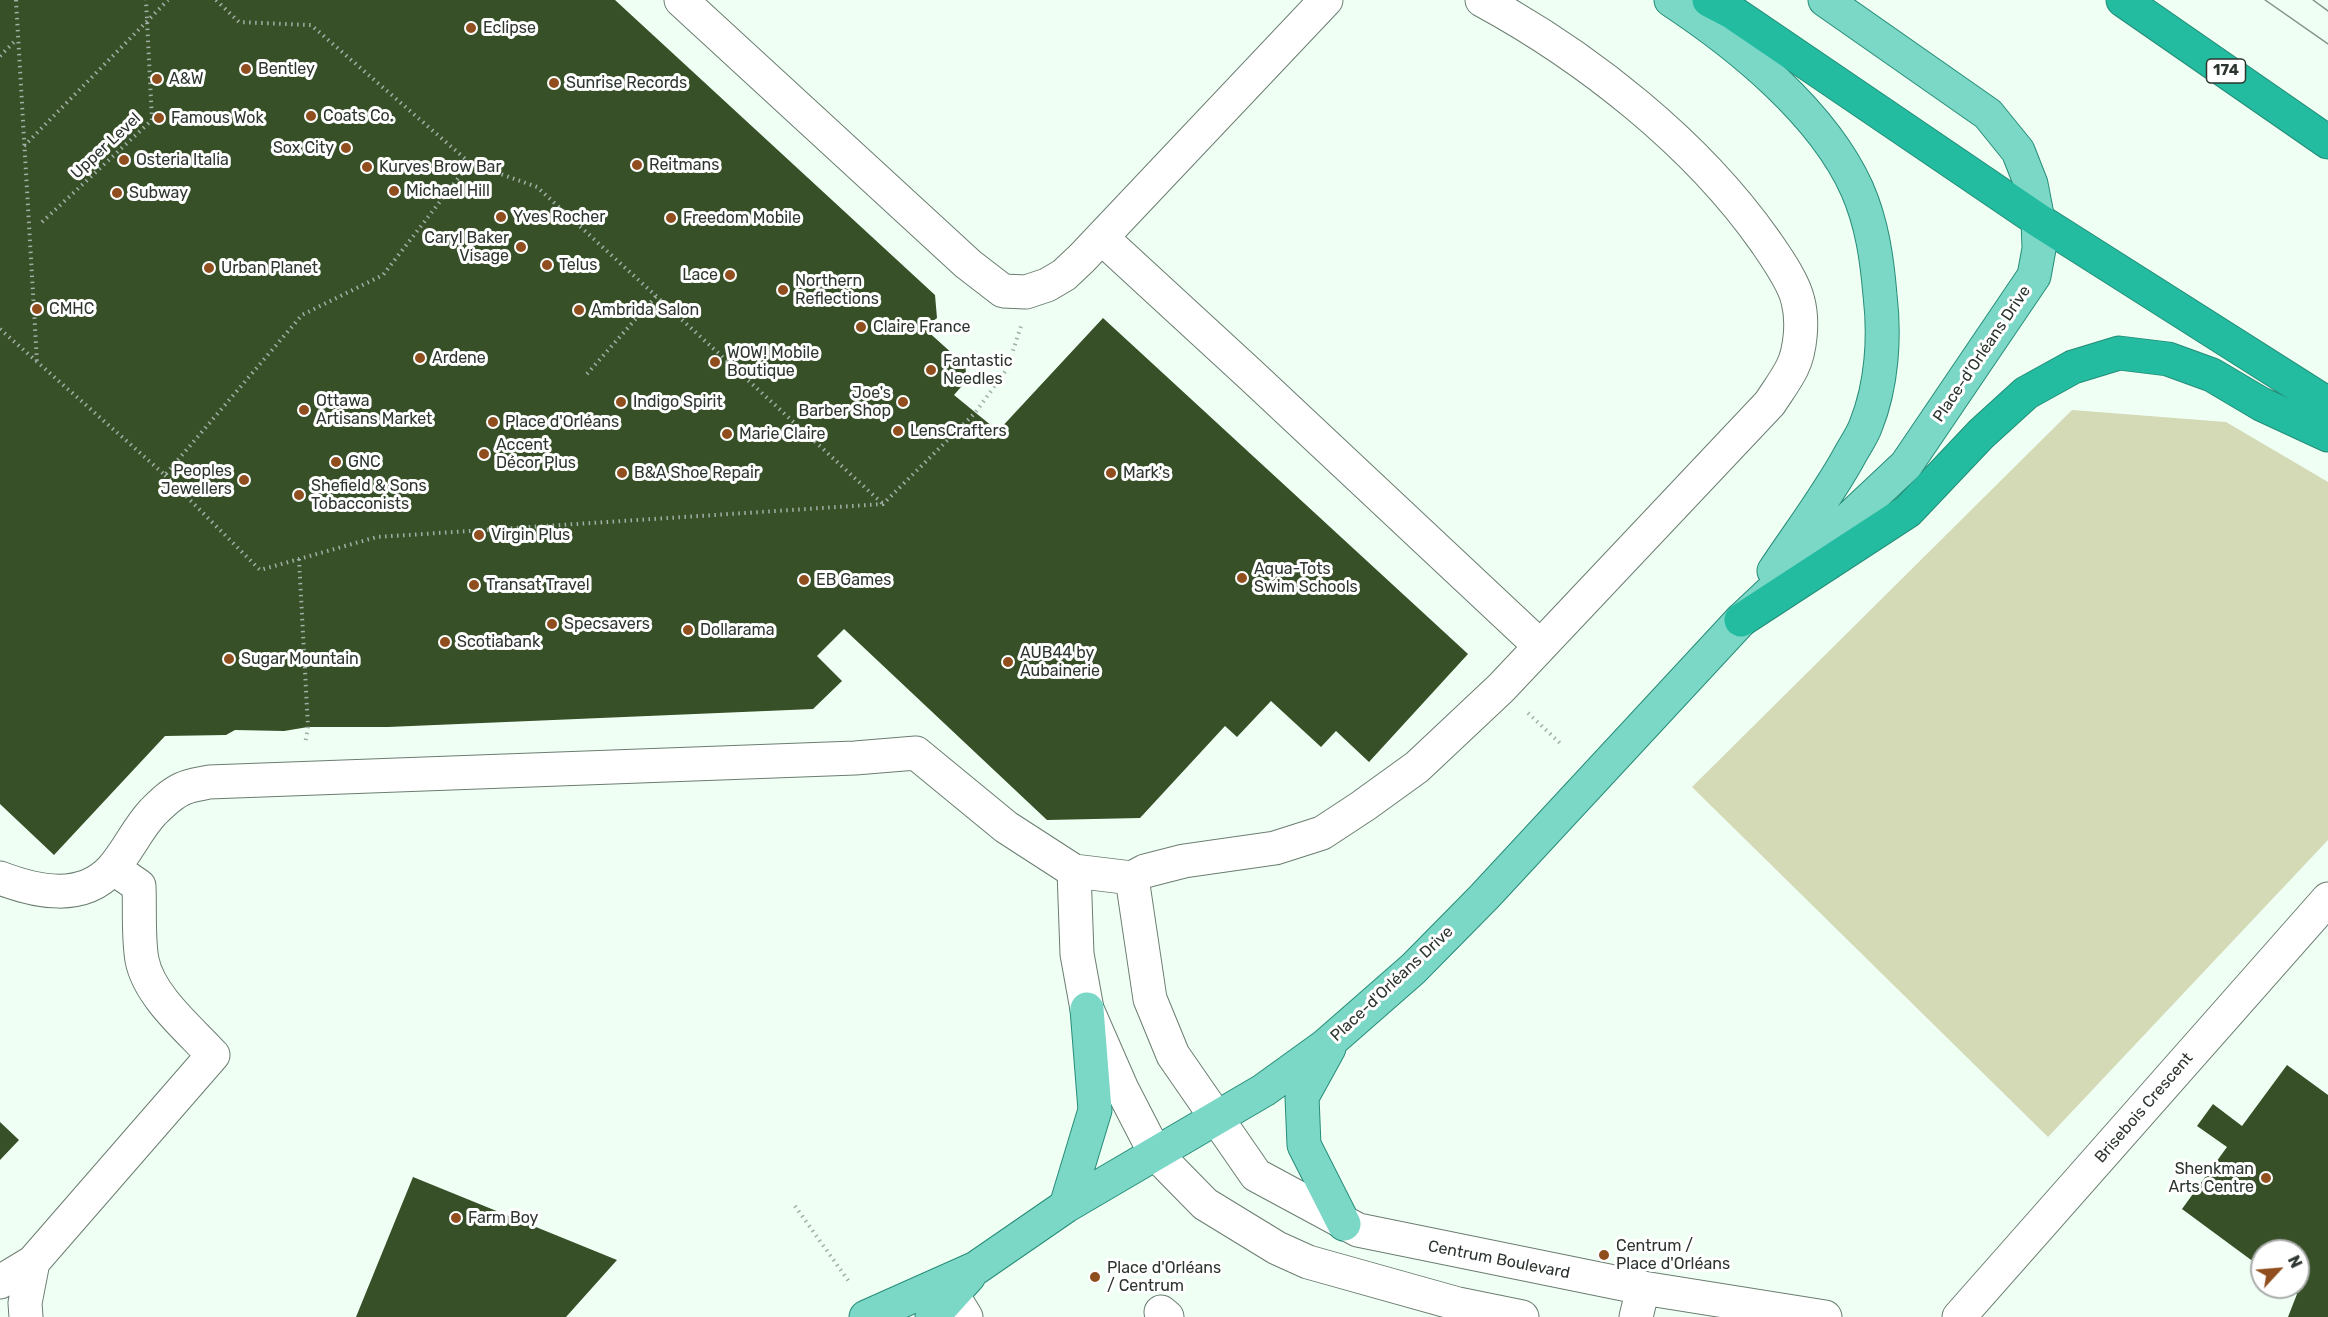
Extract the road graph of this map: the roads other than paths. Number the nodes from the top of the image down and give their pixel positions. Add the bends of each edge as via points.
1 (681, 0) edge
2 (1326, 0) edge
3 (1482, 0) edge
4 (1671, 0) edge
5 (1709, 0) edge
6 (1825, 0) edge
7 (2123, 0) edge
8 (2328, 142) edge
9 (2038, 220) junction
10 (1102, 238) junction
11 (2328, 404) edge
12 (2328, 435) edge
13 (1741, 620) junction
14 (1540, 646) junction
15 (113, 868) junction
16 (1074, 871) junction
17 (0, 878) edge
18 (1132, 878) junction
19 (2328, 899) edge
20 (1087, 1009) junction
21 (1336, 1036) junction
22 (1216, 1118) junction
23 (1155, 1153) junction
24 (1066, 1206) junction
25 (1344, 1224) junction
26 (33, 1262) junction
27 (976, 1268) junction
28 (0, 1282) edge
29 (1639, 1302) edge
30 (950, 1309) edge
31 (26, 1317) edge
32 (866, 1317) edge
33 (1522, 1317) edge
34 (1825, 1317) edge
35 (1959, 1317) edge

1 - 10 street via 968,264 1003,291 1026,292 1047,285 1064,275
2 - 10 street
3 - 14 street via 1523,23 1623,94 1688,152 1745,212 1778,260 1798,300 1800,334 1793,367 1770,403
4 - 13 main road, Place-d'Orléans Drive via 1707,24 1769,76 1826,137 1857,189 1876,246 1882,365 1867,425 1842,470
5 - 9 highway
6 - 9 main road, Place-d'Orléans Drive via 1988,114 2018,151 2031,184
7 - 8 highway, 174
9 - 11 highway
9 - 13 main road, Place-d'Orléans Drive via 2039,249 2034,276 1906,465
10 - 14 street
12 - 13 highway via 2261,404 2212,375 2169,359 2119,353 2073,367 2026,393 1908,511
13 - 21 main road, Place-d'Orléans Drive via 1485,897 1413,969
14 - 18 street via 1417,767 1322,833 1275,849 1184,861
15 - 16 street via 144,822 164,801 181,789 209,782 916,753 1006,827
15 - 17 street via 96,883 66,891 41,891
15 - 26 street via 139,886 142,960 150,984 213,1055
16 - 18 street
16 - 20 street via 1077,954
18 - 22 street, Centrum Boulevard via 1150,999 1173,1055
19 - 35 street, Brisebois Crescent
20 - 23 street
20 - 24 main road via 1095,1110
21 - 22 main road, Place-d'Orléans Drive via 1264,1090
21 - 25 main road via 1302,1097 1304,1145
22 - 23 main road, Place-d'Orléans Drive
22 - 25 street, Centrum Boulevard via 1256,1175
23 - 24 main road, Place-d'Orléans Drive
23 - 33 street via 1205,1204 1277,1248 1308,1262 1458,1304
24 - 27 main road, Place-d'Orléans Drive
25 - 29 street, Centrum Boulevard
26 - 28 street
26 - 31 street
27 - 30 main road, Place-d'Orléans Drive
27 - 32 main road, Place-d'Orléans Drive
29 - 34 street, Centrum Boulevard

